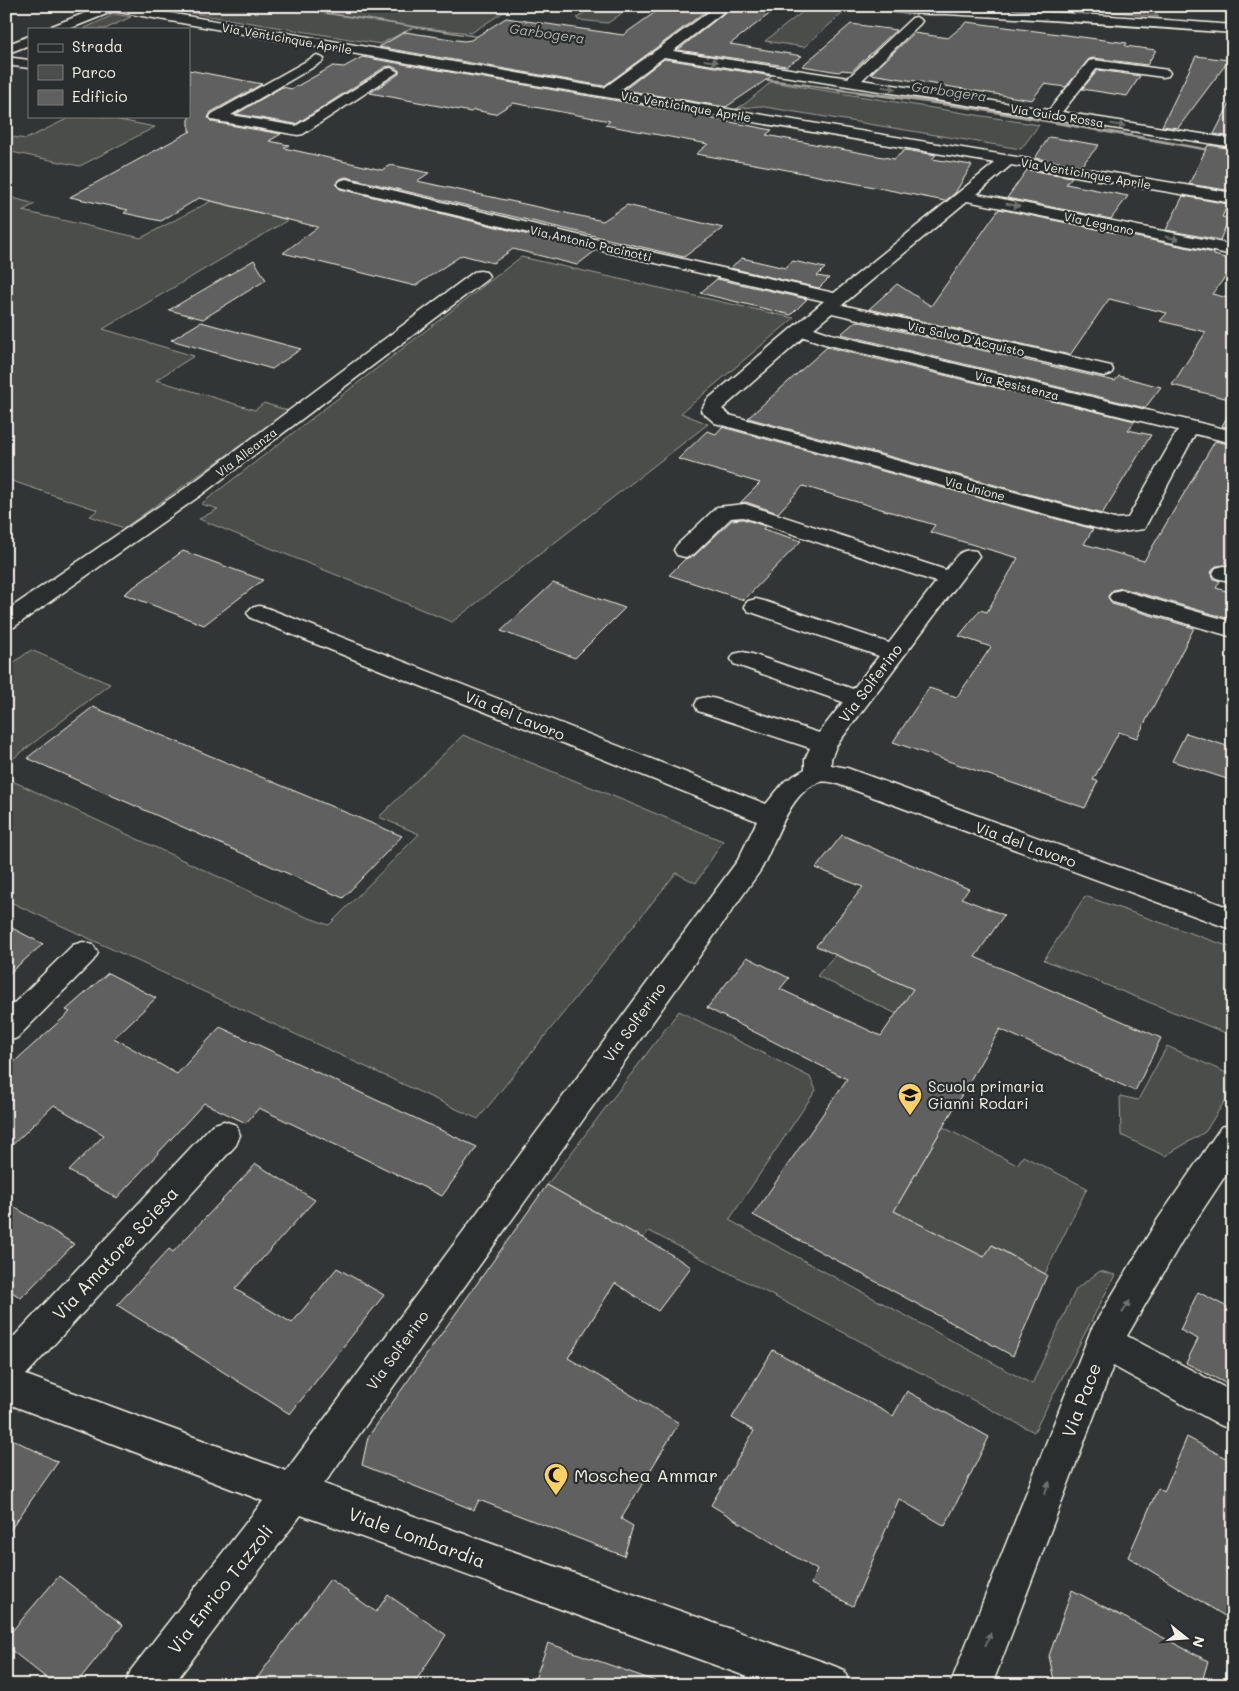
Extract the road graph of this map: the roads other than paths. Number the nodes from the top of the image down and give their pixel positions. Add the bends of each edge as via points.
1 (725, 6) edge
2 (881, 6) edge
3 (120, 8) edge
4 (1177, 11) dead end
5 (916, 21) dead end
6 (1202, 27) junction
7 (59, 28) edge
8 (1233, 29) edge
9 (28, 40) edge
10 (309, 44) junction
11 (340, 47) junction
12 (276, 49) dead end
13 (6, 50) edge
14 (411, 60) junction
15 (654, 60) junction
16 (6, 61) edge
17 (28, 64) edge
18 (372, 69) dead end
19 (391, 72) junction
20 (1162, 73) dead end
21 (852, 82) junction
22 (608, 92) junction
23 (1053, 114) junction
24 (1233, 143) edge
25 (1008, 160) junction
26 (346, 184) dead end
27 (965, 196) junction
28 (1233, 198) edge
29 (1233, 250) edge
30 (480, 276) dead end
31 (832, 303) junction
32 (802, 330) junction
33 (1104, 370) dead end
34 (1189, 427) junction
35 (1233, 437) edge
36 (685, 550) dead end
37 (1121, 597) dead end
38 (756, 606) dead end
39 (259, 613) dead end
40 (6, 622) edge
41 (1233, 630) edge
42 (893, 653) junction
43 (743, 659) dead end
44 (859, 699) junction
45 (707, 705) dead end
46 (821, 759) junction
47 (772, 816) junction
48 (1233, 920) edge
49 (83, 954) dead end
50 (6, 1030) edge
51 (224, 1135) dead end
52 (1229, 1150) edge
53 (1104, 1342) junction
54 (6, 1371) edge
55 (6, 1386) edge
56 (1233, 1412) edge
57 (294, 1493) junction
58 (146, 1685) edge
59 (828, 1685) edge
60 (971, 1685) edge

1 - 15 street
2 - 6 street
3 - 7 street
3 - 10 street, Via Venticinque Aprile via 257,40
4 - 6 street
5 - 21 street
6 - 8 street
9 - 13 street
10 - 11 street, Via Venticinque Aprile
10 - 12 street
11 - 14 street, Via Venticinque Aprile
11 - 19 street via 217,117 298,131
14 - 19 street
14 - 22 street, Via Venticinque Aprile
15 -> 21 street, Via Guido Rossa
15 - 22 street
16 - 17 street
18 - 19 street
20 - 23 street via 1094,64
21 -> 23 street, Via Guido Rossa
22 - 25 street, Via Venticinque Aprile
23 -> 24 street, Via Guido Rossa
25 - 27 street
25 - 28 street, Via Venticinque Aprile
26 - 31 street, Via Antonio Pacinotti
27 -> 29 street, Via Legnano
27 - 31 street
30 - 40 street, Via Alleanza via 194,492
31 - 32 street
31 - 33 street, Via Salvo D'Acquisto
32 - 34 street, Via Resistenza
32 - 34 street, Via Unione via 714,404 711,411 722,419 1114,526 1136,524
34 - 35 street, Via Resistenza
36 - 42 street, Via Solferino via 725,512 746,510 959,567
37 - 41 street
38 - 42 street
39 - 47 street, Via del Lavoro
42 - 44 street, Via Solferino
43 - 44 street
44 - 46 street, Via Solferino
45 - 46 street, Via del Lavoro
46 - 47 street, Via Solferino
46 - 48 street, Via del Lavoro via 838,774
47 - 57 street, Via Solferino via 750,864
49 - 50 street
51 - 54 street, Via Amatore Sciesa
53 -> 52 street, Via Pace via 1170,1230
53 - 56 street
60 -> 53 street, Via Pace
55 - 57 street, Viale Lombardia
57 - 58 street, Via Enrico Tazzoli
57 - 59 street, Viale Lombardia

